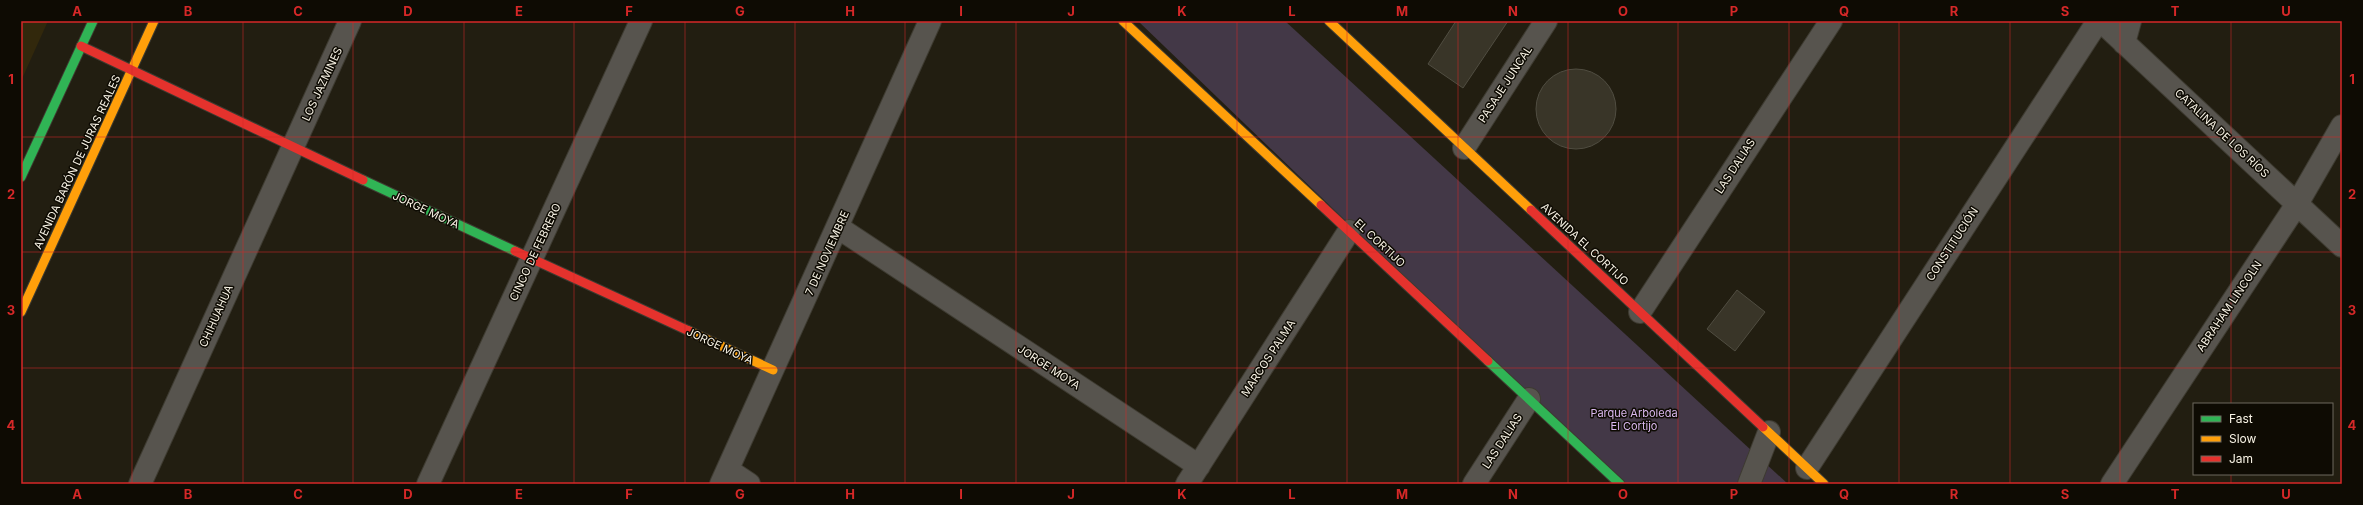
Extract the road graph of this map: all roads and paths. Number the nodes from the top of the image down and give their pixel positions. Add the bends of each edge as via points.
1 (93, 21) edge
2 (154, 21) edge
3 (350, 21) edge
4 (641, 21) edge
5 (930, 21) edge
6 (1123, 21) edge
7 (1329, 21) edge
8 (1546, 21) edge
9 (1831, 21) edge
10 (2099, 21) edge
11 (2130, 21) edge
12 (2124, 43) junction
13 (81, 46) junction
14 (131, 70) junction
15 (2342, 126) edge
16 (293, 148) junction
17 (1464, 148) junction
18 (21, 177) edge
19 (2297, 204) junction
20 (839, 228) junction
21 (1349, 231) junction
22 (2342, 246) edge
23 (532, 259) junction
24 (21, 312) edge
25 (1640, 312) junction
26 (773, 370) junction
27 (1529, 399) junction
28 (1768, 432) junction
29 (1199, 466) junction
30 (1807, 468) junction
31 (724, 477) edge
32 (140, 484) edge
33 (428, 484) edge
34 (749, 484) edge
35 (1187, 484) edge
36 (1474, 484) edge
37 (1620, 484) edge
38 (1749, 484) edge
39 (1824, 484) edge
40 (2112, 484) edge

1 - 13 street
2 - 14 street, AVENIDA BARÓN DE JURAS REALES
3 - 16 street, LOS JAZMINES
4 - 23 street, CINCO DE FEBRERO
5 - 20 street, 7 DE NOVIEMBRE
6 - 21 street, EL CORTIJO
7 - 17 street, AVENIDA EL CORTIJO
8 - 17 street, PASAJE JUNCAL
9 - 25 street, LAS DALIAS
10 - 12 street, CATALINA DE LOS RÍOS
10 - 30 street, CONSTITUCIÓN
11 - 12 street
12 - 19 street, CATALINA DE LOS RÍOS
13 - 14 street, JORGE MOYA
13 - 18 street
14 - 16 street, JORGE MOYA
14 - 24 street, AVENIDA BARÓN DE JURAS REALES
15 - 19 street, ABRAHAM LINCOLN
16 - 23 street, JORGE MOYA
16 - 32 street, CHIHUAHUA
17 - 25 street, AVENIDA EL CORTIJO
19 - 22 street, CATALINA DE LOS RÍOS
19 - 40 street, ABRAHAM LINCOLN
20 - 26 street, 7 DE NOVIEMBRE
20 - 29 street, JORGE MOYA
21 - 27 street, EL CORTIJO
21 - 29 street, MARCOS PALMA
23 - 26 street, JORGE MOYA
23 - 33 street, CINCO DE FEBRERO
25 - 28 street, AVENIDA EL CORTIJO
26 - 31 street, 7 DE NOVIEMBRE
27 - 36 street, LAS DALIAS
27 - 37 street, EL CORTIJO
28 - 30 street, AVENIDA EL CORTIJO
28 - 38 street
29 - 35 street, MARCOS PALMA
30 - 39 street, AVENIDA EL CORTIJO
31 - 34 street

